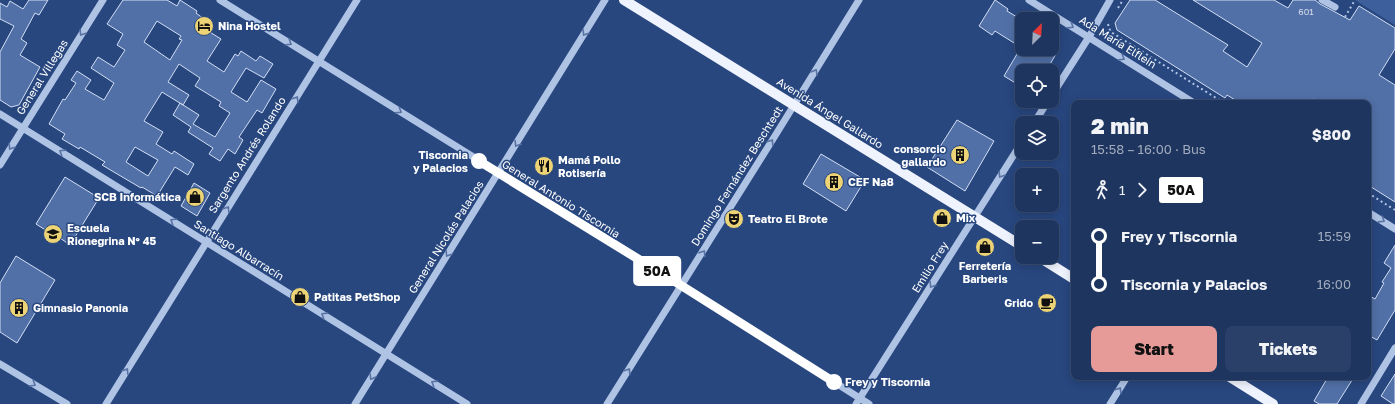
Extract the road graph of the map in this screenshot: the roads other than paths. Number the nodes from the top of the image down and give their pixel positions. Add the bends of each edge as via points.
1 (103, 0) edge
2 (220, 0) edge
3 (357, 0) edge
4 (605, 0) edge
5 (624, 0) edge
6 (859, 0) edge
7 (1030, 0) edge
8 (1110, 0) edge
9 (1322, 0) edge
10 (1335, 8) dead end
11 (1089, 37) junction
12 (319, 62) junction
13 (1059, 84) edge
14 (1189, 100) edge
15 (794, 105) junction
16 (0, 114) edge
17 (23, 128) junction
18 (1015, 153) edge
19 (0, 165) edge
20 (499, 174) junction
21 (1371, 214) edge
22 (974, 216) junction
23 (1395, 229) edge
24 (206, 242) junction
25 (1015, 242) edge
26 (1050, 264) edge
27 (1071, 277) edge
28 (682, 286) junction
29 (1395, 348) edge
30 (386, 353) junction
31 (0, 364) edge
32 (1125, 380) edge
33 (1235, 380) edge
34 (858, 401) edge
35 (67, 404) edge
36 (106, 404) edge
37 (355, 404) edge
38 (468, 404) edge
39 (607, 404) edge
40 (870, 404) edge
41 (1110, 404) edge
42 (1273, 404) edge
43 (1360, 404) edge

1 -> 17 street, General Villegas
2 -> 12 street, General Antonio Tiscornia
3 - 12 street, Sargento Andrés Rolando
4 -> 20 street, General Nicolás Palacios
5 - 15 main road, Avenida Ángel Gallardo
15 -> 6 street, Domingo Fernández Beschtedt
7 -> 11 street, Ada María Elflein
8 - 11 street
9 - 10 street
11 - 13 street
11 -> 14 street, Ada María Elflein
12 -> 20 street, General Antonio Tiscornia
24 -> 12 street, Sargento Andrés Rolando
15 - 22 main road, Avenida Ángel Gallardo
28 -> 15 street, Domingo Fernández Beschtedt
16 - 17 street, Santiago Albarracín
17 -> 19 street, General Villegas
24 -> 17 street, Santiago Albarracín
18 -> 22 street, Emilio Frey
20 - 28 street, General Antonio Tiscornia
20 -> 30 street, General Nicolás Palacios
21 -> 23 street
22 - 25 main road, Avenida Ángel Gallardo
22 -> 34 street, Emilio Frey
30 -> 24 street, Santiago Albarracín
36 -> 24 street, Sargento Andrés Rolando
26 - 27 main road
28 - 34 street, General Antonio Tiscornia
39 -> 28 street, Domingo Fernández Beschtedt
29 - 43 street
30 -> 37 street, General Nicolás Palacios
38 -> 30 street, Santiago Albarracín
31 -> 35 street
41 -> 32 street
33 - 42 main road
34 - 40 street, General Antonio Tiscornia

